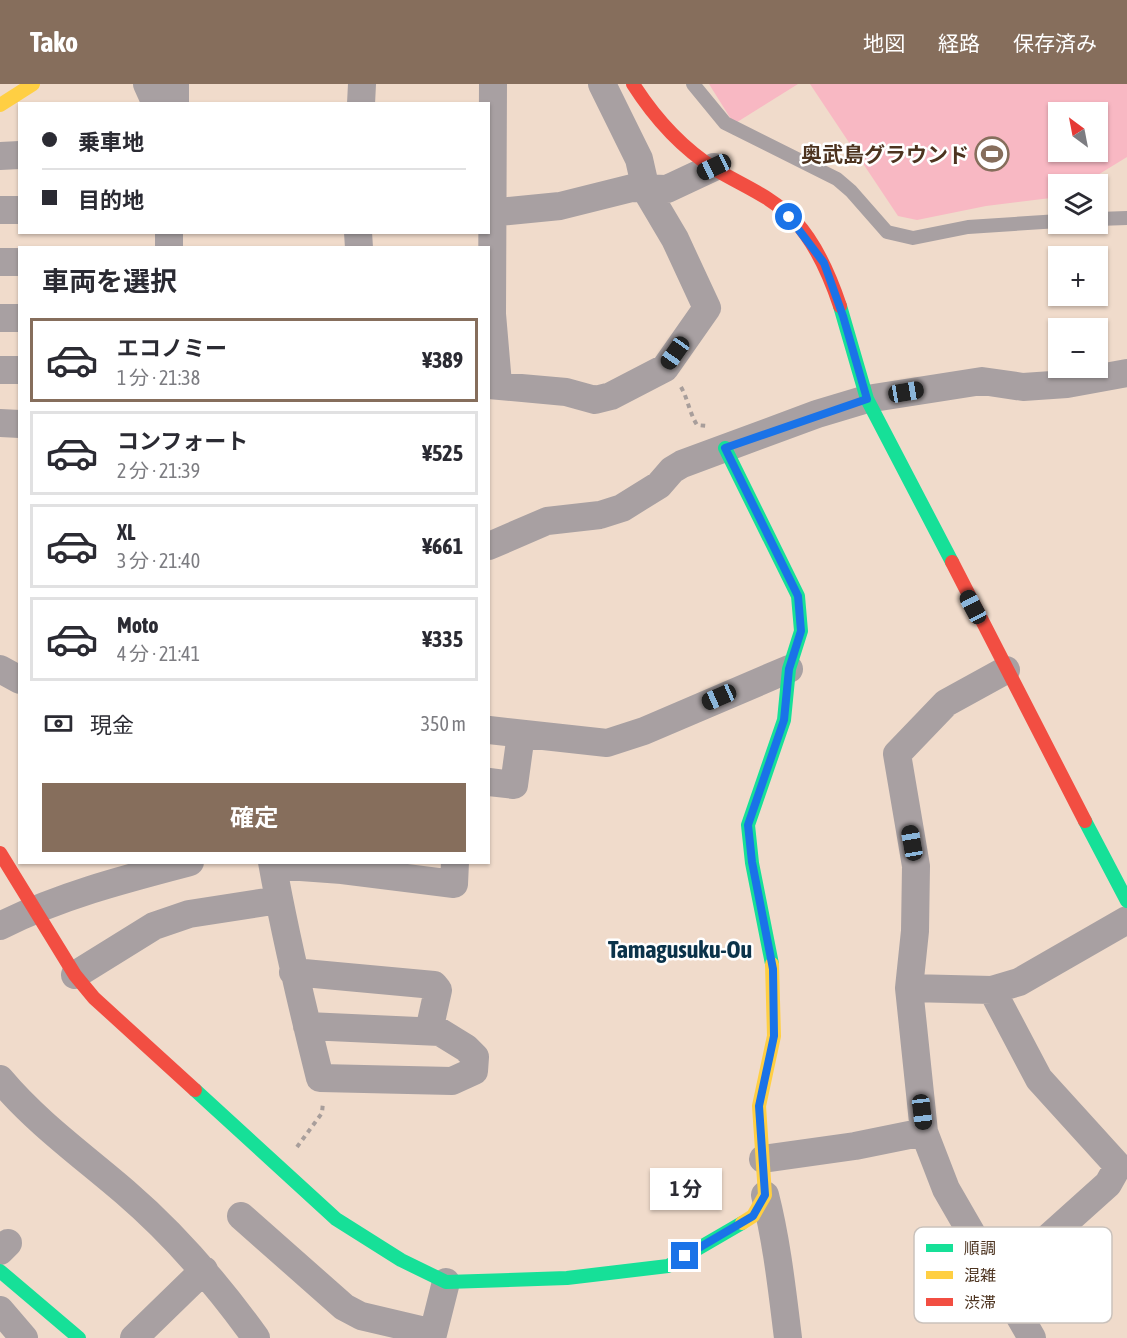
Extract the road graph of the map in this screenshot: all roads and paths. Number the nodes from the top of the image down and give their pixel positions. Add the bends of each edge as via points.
1 (33, 84) edge
2 (147, 84) edge
3 (175, 84) edge
4 (362, 84) edge
5 (602, 84) edge
6 (633, 84) edge
7 (693, 84) edge
8 (492, 100) edge
9 (155, 102) edge
10 (175, 102) edge
11 (361, 102) edge
12 (0, 105) edge
13 (18, 155) edge
14 (0, 156) edge
15 (714, 167) junction
16 (646, 190) junction
17 (0, 210) edge
18 (18, 210) edge
19 (490, 213) edge
20 (1127, 218) edge
21 (1108, 219) edge
22 (1048, 222) edge
23 (0, 262) edge
24 (18, 262) edge
25 (0, 318) edge
26 (18, 318) edge
27 (664, 368) junction
28 (0, 370) edge
29 (18, 370) edge
30 (1127, 372) edge
31 (494, 385) edge
32 (867, 399) junction
33 (0, 423) edge
34 (18, 424) edge
35 (732, 446) junction
36 (490, 546) edge
37 (0, 669) edge
38 (789, 669) junction
39 (1006, 670) junction
40 (18, 679) edge
41 (490, 730) edge
42 (521, 734) junction
43 (490, 782) edge
44 (9, 858) edge
45 (182, 864) edge
46 (273, 864) edge
47 (455, 864) edge
48 (279, 900) junction
49 (1127, 901) edge
50 (33, 909) junction
51 (1127, 920) edge
52 (0, 926) edge
53 (293, 972) junction
54 (75, 975) junction
55 (909, 988) junction
56 (992, 990) junction
57 (307, 1026) junction
58 (429, 1031) junction
59 (0, 1079) edge
60 (924, 1132) junction
61 (763, 1159) junction
62 (765, 1195) junction
63 (241, 1216) dead end
64 (968, 1227) edge
65 (1060, 1227) edge
66 (204, 1270) junction
67 (0, 1271) edge
68 (446, 1282) junction
69 (0, 1310) edge
70 (1024, 1323) edge
71 (433, 1335) edge
72 (24, 1338) edge
73 (79, 1338) edge
74 (134, 1338) edge
75 (256, 1338) edge
76 (789, 1338) edge
77 (1032, 1338) edge

1 - 12 street
2 - 9 street
3 - 10 street
4 - 11 street
5 - 16 street via 639,159
6 - 15 street via 667,129
7 - 22 lane via 725,123 837,179 887,232 913,238 978,225
8 - 19 street
13 - 14 street
15 - 16 street via 667,189
15 - 32 street via 777,204 824,263
16 - 19 street via 632,188 560,206
16 - 27 street via 675,239 707,308
17 - 18 street
19 - 31 street
20 - 21 lane
23 - 24 street
25 - 26 street
27 - 31 street via 611,396 595,400 566,392
27 - 35 path via 678,382 697,425 727,429
28 - 29 street
30 - 32 street via 1067,384 1023,387 982,381
32 - 35 street
32 - 39 street
33 - 34 street
35 - 36 street via 682,464 659,485 622,508 600,515 547,521
35 - 38 street via 798,596 801,631
37 - 40 street
38 - 42 street via 607,743
38 - 61 street via 784,720 748,825 773,969 774,1036 759,1106
39 - 49 street
39 - 55 street via 946,703 897,754 916,866
41 - 42 street
42 - 43 street via 514,785
44 - 50 street
45 - 50 street
46 - 47 street via 454,884
46 - 48 street
48 - 53 street
48 - 54 street via 189,914 154,926
50 - 52 street
50 - 54 street
51 - 56 street via 1019,982
53 - 57 street
53 - 58 street via 434,985 438,990
54 - 68 street via 189,1088 336,1219 401,1260
55 - 56 street
55 - 60 street
56 - 65 street via 1039,1079 1118,1166 1108,1184
57 - 58 street
57 - 58 street via 320,1078 452,1081 474,1071 475,1057 466,1048 440,1032
59 - 66 street via 25,1108 126,1192
60 - 61 street
60 - 64 street via 946,1189
61 - 62 street
62 - 68 street via 753,1216 668,1266 567,1278
62 - 76 street via 777,1243 780,1292
63 - 71 street via 344,1307 361,1316
66 - 74 street
66 - 75 street
67 - 73 street
68 - 71 street
69 - 72 street
70 - 77 street

